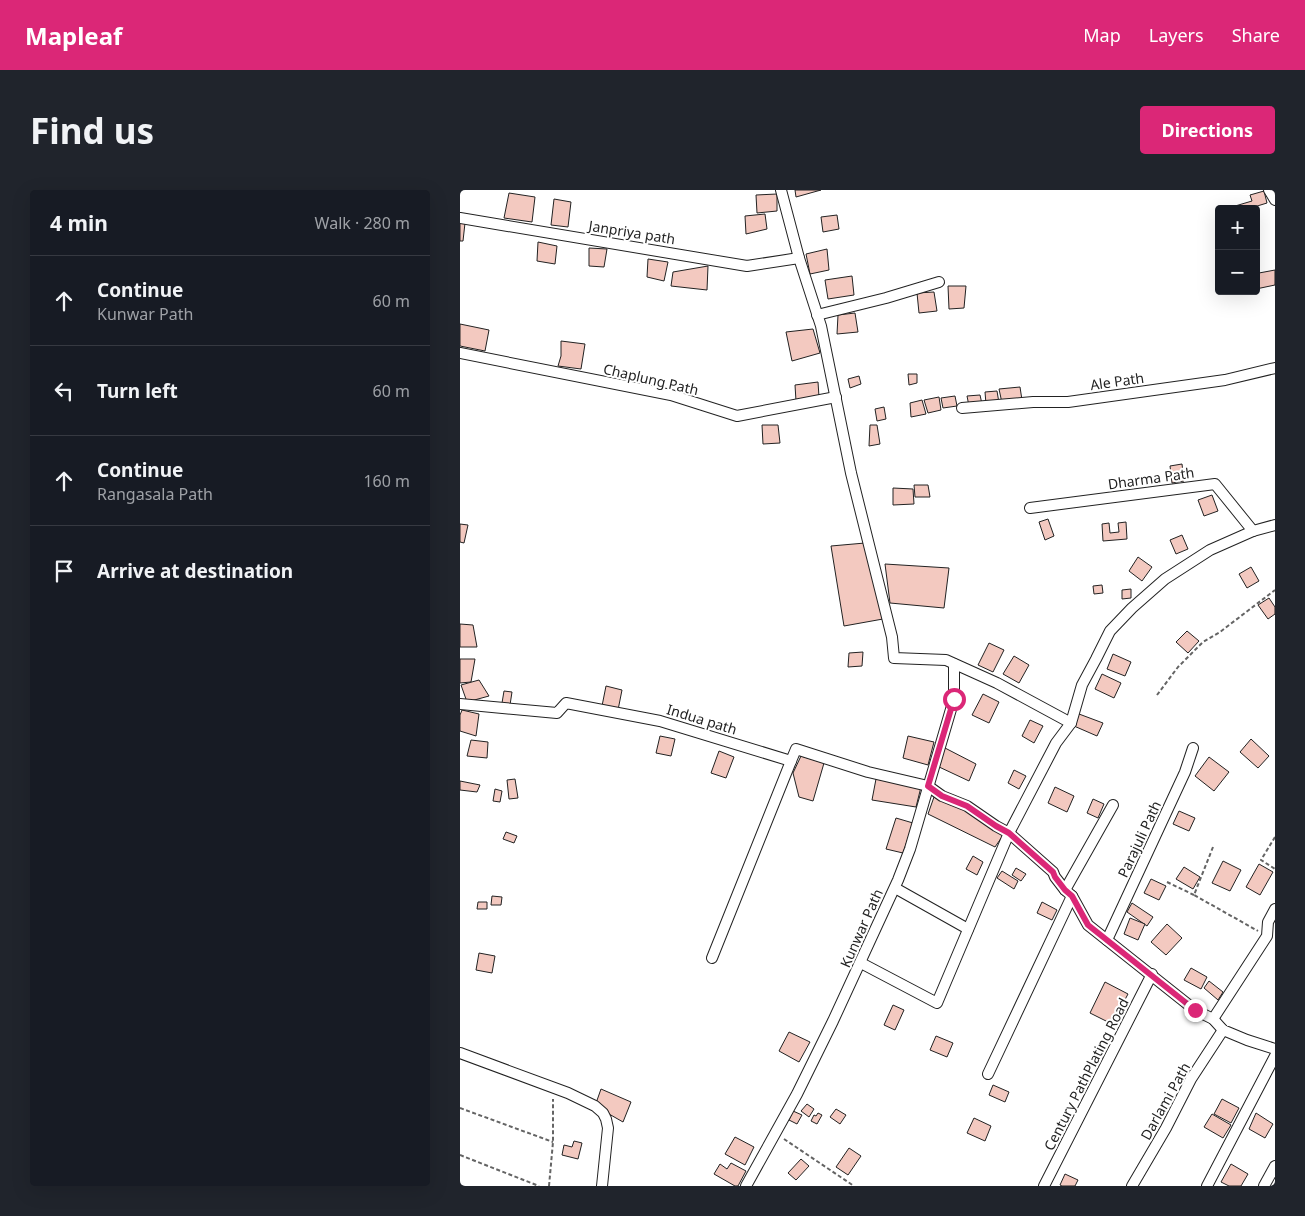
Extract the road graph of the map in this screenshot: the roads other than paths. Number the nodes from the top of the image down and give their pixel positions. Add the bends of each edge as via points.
1 (781, 190) edge
2 (1269, 190) edge
3 (1275, 200) edge
4 (460, 218) edge
5 (800, 258) junction
6 (939, 282) dead end
7 (817, 315) junction
8 (460, 353) edge
9 (1275, 368) edge
10 (836, 397) junction
11 (962, 408) dead end
12 (1030, 508) dead end
13 (1275, 525) edge
14 (1253, 531) junction
15 (954, 664) junction
16 (460, 704) edge
17 (1071, 723) junction
18 (1194, 748) dead end
19 (792, 761) junction
20 (928, 786) junction
21 (1113, 805) dead end
22 (1009, 833) junction
23 (895, 888) junction
24 (1068, 893) junction
25 (1275, 909) edge
26 (968, 929) junction
27 (1107, 940) junction
28 (712, 958) dead end
29 (861, 963) junction
30 (1152, 974) junction
31 (1213, 1019) junction
32 (1224, 1030) junction
33 (1275, 1049) edge
34 (460, 1053) edge
35 (1275, 1056) edge
36 (988, 1074) dead end
37 (1275, 1166) edge
38 (602, 1186) edge
39 (746, 1186) edge
40 (1044, 1186) edge
41 (1132, 1186) edge
42 (1207, 1186) edge
43 (1264, 1186) edge

1 - 5 street
2 - 3 street
4 - 5 street, Janpriya path via 747,266
5 - 7 street
6 - 7 street
7 - 10 street
8 - 10 street, Chaplung Path via 671,395 737,416
9 - 11 street, Ale Path via 1225,380 1068,402
10 - 15 street via 851,473 892,637 894,658 946,660
12 - 14 street, Dharma Path via 1215,484
13 - 14 street
14 - 17 street via 1210,550 1165,579 1110,631 1082,685
15 - 17 street
15 - 20 street, Kunwar Path via 954,699
16 - 19 street, Indua path via 557,713 566,703 660,721
17 - 22 street via 1056,743
18 - 27 street, Parajuli Path
19 - 20 street via 796,748 868,772
19 - 28 street
20 - 22 street
20 - 23 street, Kunwar Path
21 - 24 street
22 - 24 street via 1053,872
22 - 26 street
23 - 26 street
23 - 29 street, Kunwar Path
24 - 27 street via 1088,925
24 - 36 street
25 - 31 street via 1268,922 1267,936
26 - 29 street via 937,1003
27 - 30 street
29 - 39 street, Kunwar Path via 805,1078
30 - 31 street via 1195,1010
30 - 40 street, Century PathPlating Road
31 - 32 street
32 - 33 street
32 - 41 street, Darlami Path via 1191,1078
34 - 38 street via 568,1093 603,1113 608,1128
35 - 42 street
37 - 43 street

